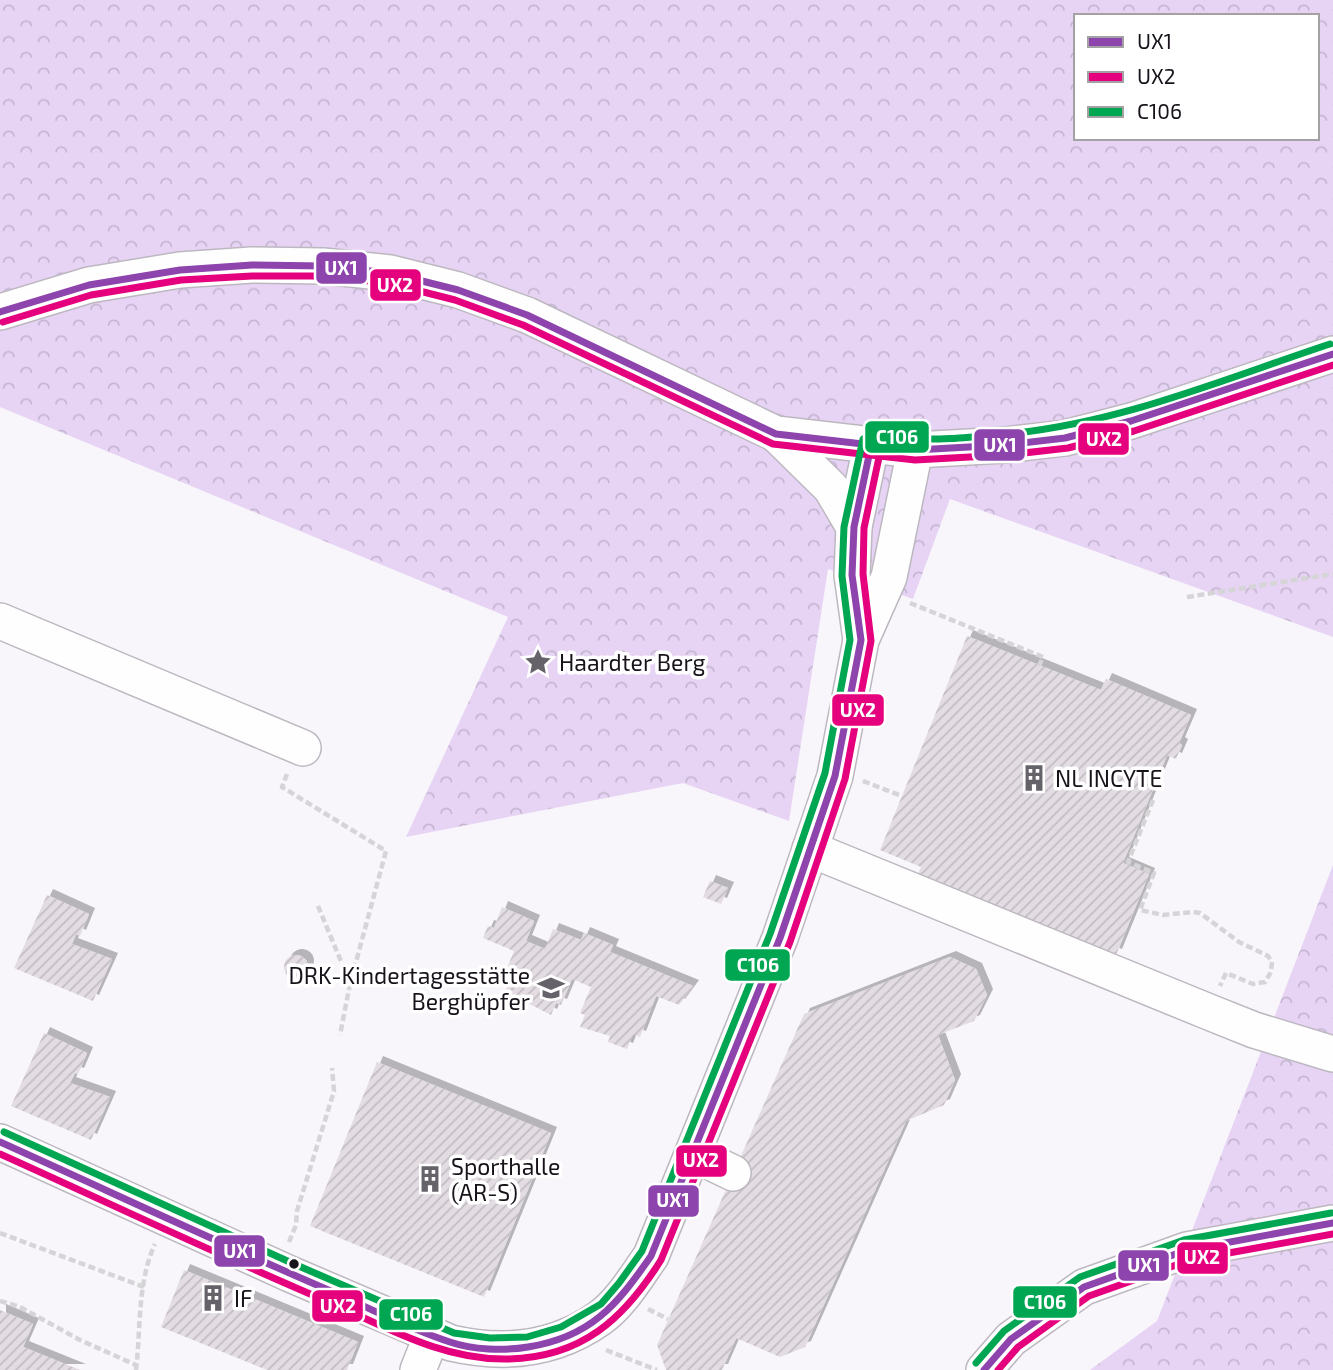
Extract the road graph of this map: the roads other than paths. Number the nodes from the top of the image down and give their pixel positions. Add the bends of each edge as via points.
1 (0, 312) edge
2 (1333, 354) edge
3 (776, 434) junction
4 (871, 446) junction
5 (915, 450) junction
6 (854, 527) junction
7 (0, 621) edge
8 (861, 640) junction
9 (303, 748) dead end
10 (810, 849) junction
11 (1333, 1054) edge
12 (0, 1142) edge
13 (694, 1154) junction
14 (733, 1173) dead end
15 (1333, 1223) edge
16 (432, 1335) junction
17 (527, 1360) edge
18 (418, 1370) edge
19 (984, 1370) edge

1 - 3 street via 89,285 180,270 323,266 390,273 458,290 527,315
2 - 5 street via 1131,421 1065,438
3 - 4 street
3 - 6 street via 831,488
4 - 5 street
4 - 6 street
5 - 8 street via 889,577
6 - 8 street via 852,575
7 - 9 street
8 - 10 street via 835,776
10 - 11 street via 941,893 1209,1012
10 - 13 street via 780,938
12 - 16 street
13 - 14 street
13 - 17 street via 651,1256 622,1296 600,1318
15 - 19 street via 1187,1250 1084,1287 1011,1339
16 - 17 street
16 - 18 street

